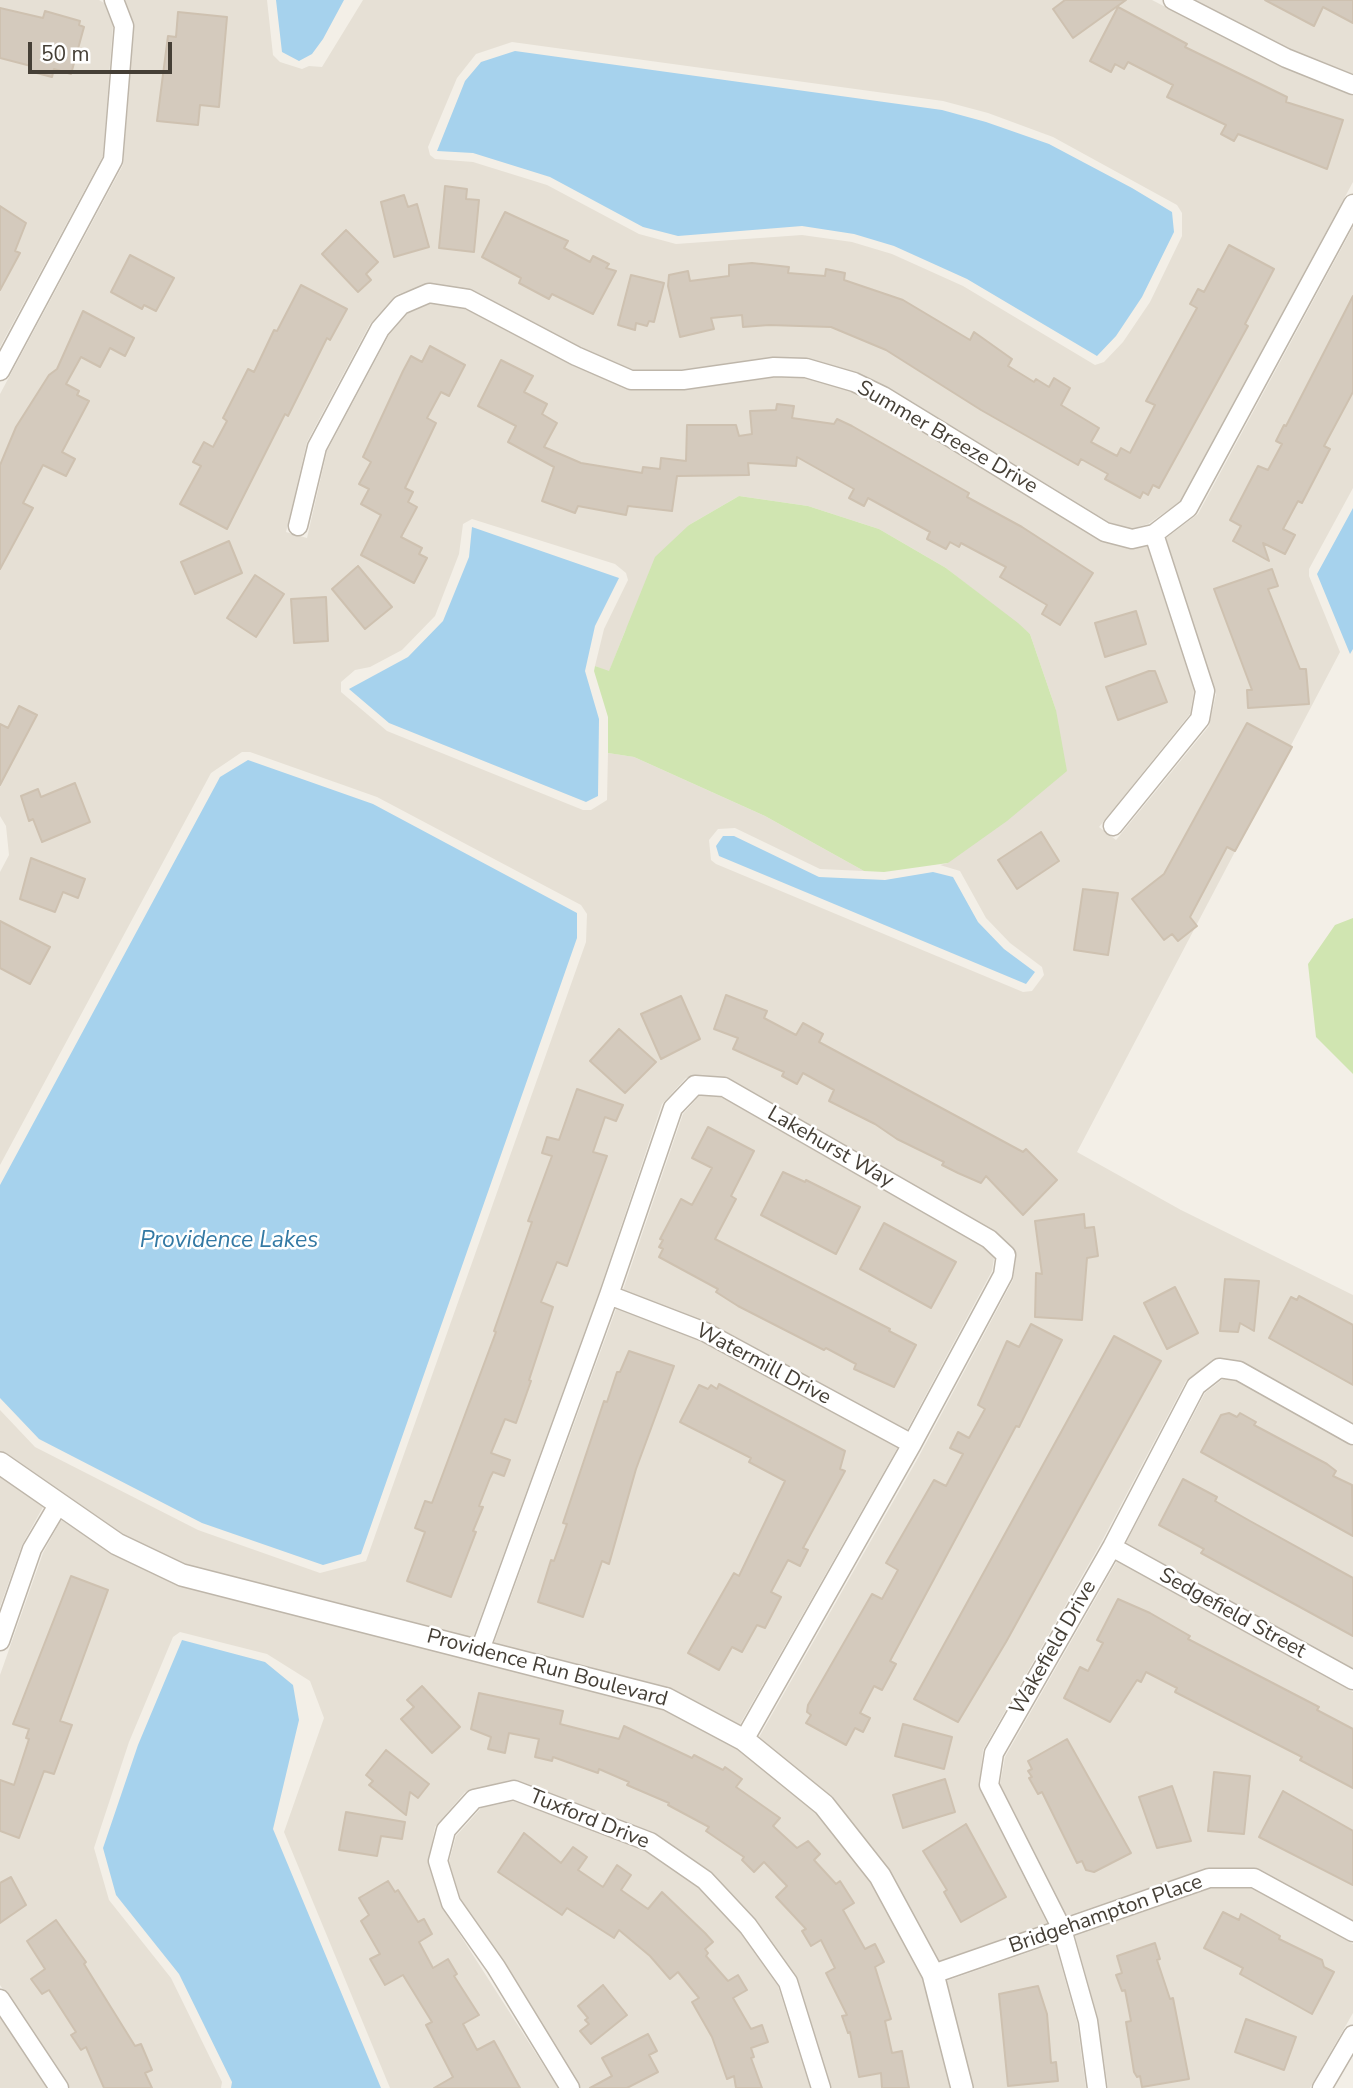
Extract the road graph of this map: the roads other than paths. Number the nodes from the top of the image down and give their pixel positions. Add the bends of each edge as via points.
1 (114, 0) edge
2 (1173, 0) edge
3 (1353, 85) edge
4 (1353, 204) edge
5 (0, 371) edge
6 (298, 526) dead end
7 (1154, 534) junction
8 (1113, 826) dead end
9 (609, 1296) junction
10 (1353, 1435) edge
11 (912, 1444) junction
12 (0, 1463) edge
13 (58, 1505) junction
14 (1112, 1547) junction
15 (0, 1641) edge
16 (480, 1650) junction
17 (1353, 1681) edge
18 (744, 1740) junction
19 (1062, 1929) junction
20 (1353, 1932) edge
21 (933, 1975) junction
22 (0, 1999) edge
23 (1353, 2035) edge
24 (58, 2088) edge
25 (570, 2088) edge
26 (821, 2088) edge
27 (962, 2088) edge
28 (1097, 2088) edge
29 (1322, 2088) edge

1 - 5 street via 124,26 114,160
2 - 3 street via 1263,47
4 - 7 street via 1188,509
6 - 7 street, Summer Breeze Drive via 317,447 380,329 401,305 429,293 468,299 631,380 683,380 774,367 806,368 854,382 1105,532 1132,539
7 - 8 street via 1205,691 1200,719
9 - 11 street, Watermill Drive via 705,1332
9 - 11 street, Lakehurst Way via 673,1108 695,1085 724,1087 989,1239 1006,1255 1003,1275
9 - 16 street, Lakehurst Way
10 - 14 street, Wakefield Drive via 1239,1371 1219,1368 1196,1386
11 - 18 street, Lakehurst Way
12 - 13 street, Providence Run Boulevard
13 - 15 street via 32,1549
13 - 16 street, Providence Run Boulevard via 117,1544 182,1576
14 - 17 street, Sedgefield Street
14 - 19 street, Wakefield Drive via 994,1753 989,1785
16 - 18 street, Providence Run Boulevard via 667,1699
18 - 21 street, Providence Run Boulevard via 824,1805 880,1876
19 - 20 street, Bridgehampton Place via 1209,1878 1254,1878
19 - 21 street, Bridgehampton Place
19 - 28 street, Wakefield Drive via 1088,2021
21 - 27 street, Providence Run Boulevard
22 - 24 street
23 - 29 street
25 - 26 street, Tuxford Drive via 451,1903 438,1861 446,1830 474,1799 514,1790 650,1842 705,1880 748,1926 788,1982

